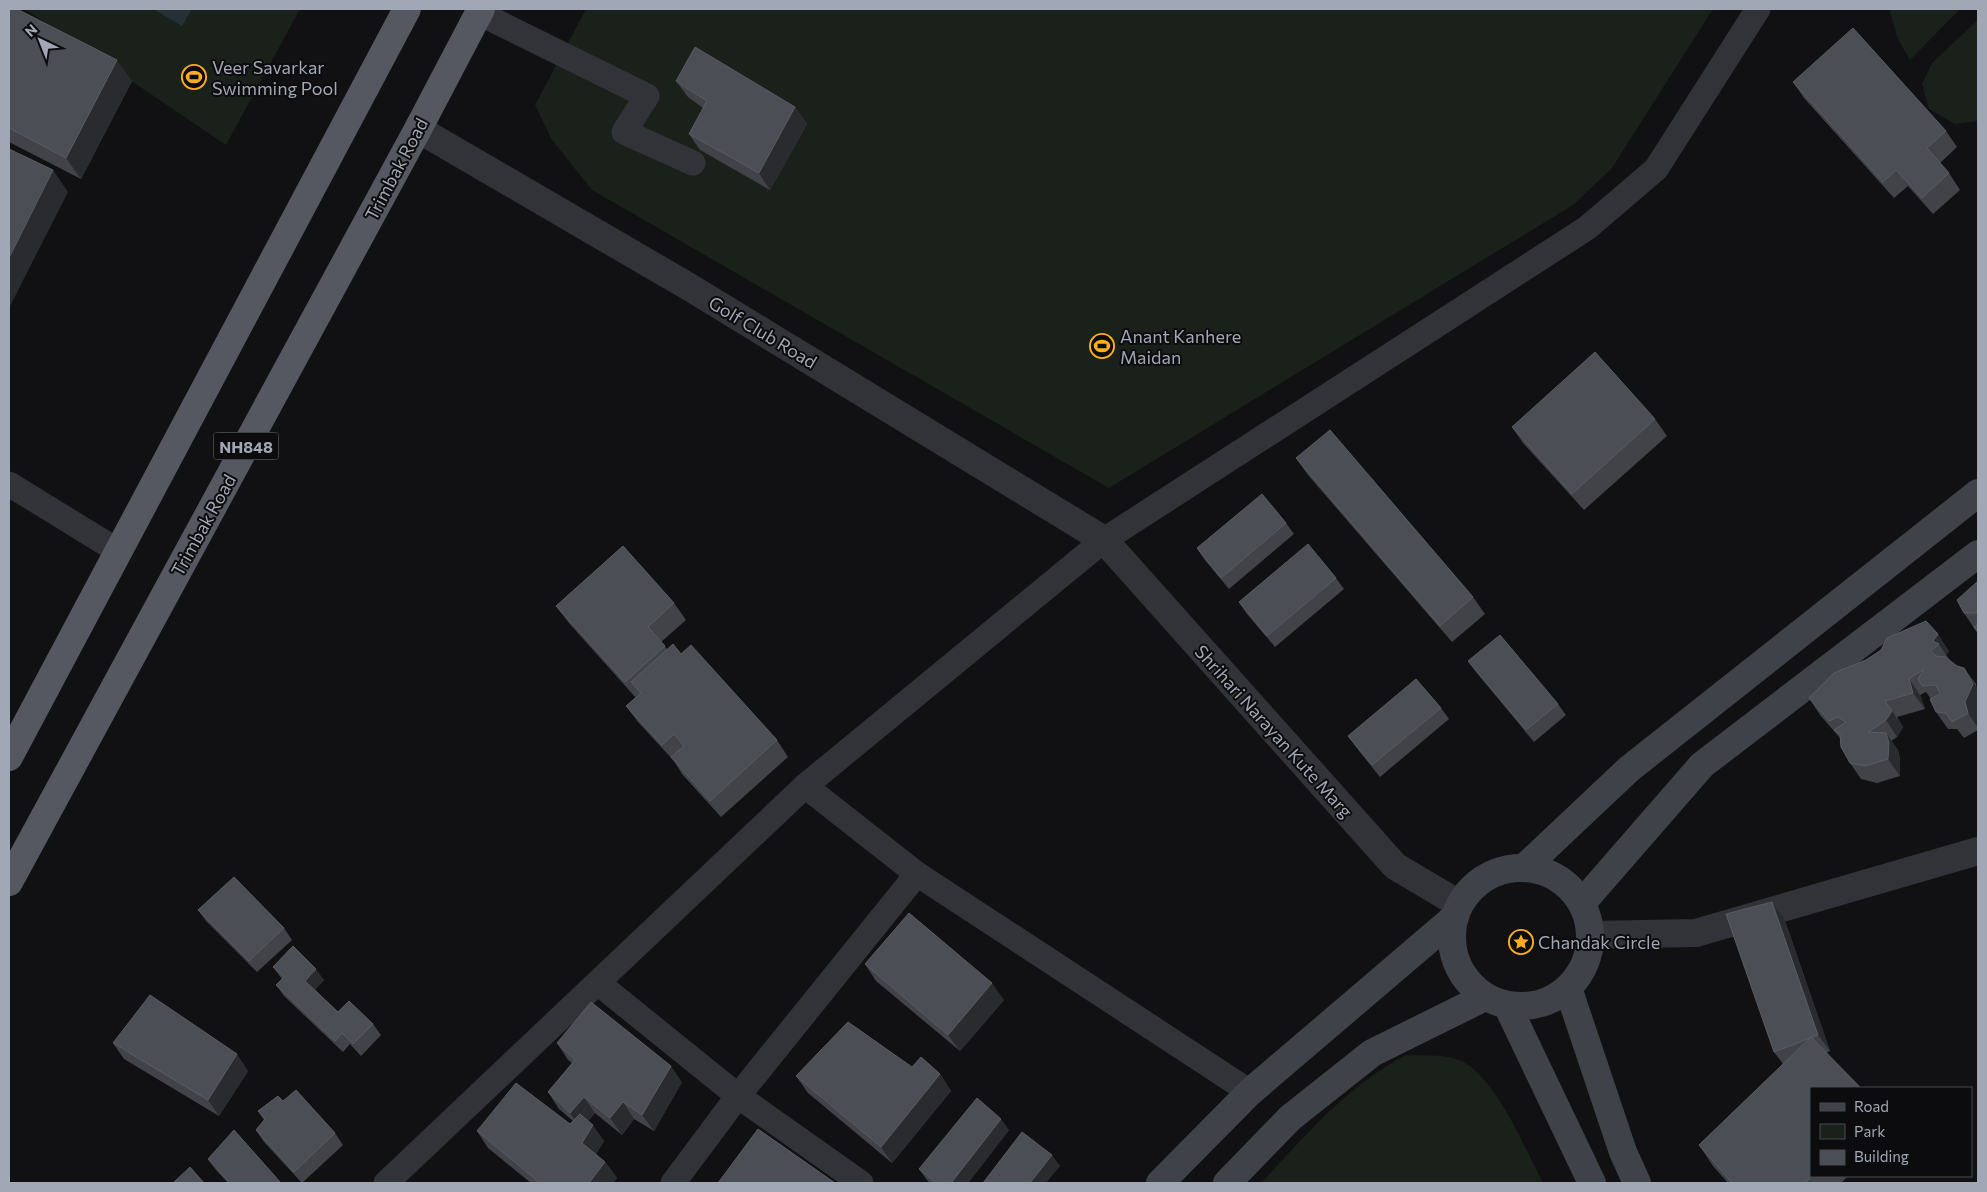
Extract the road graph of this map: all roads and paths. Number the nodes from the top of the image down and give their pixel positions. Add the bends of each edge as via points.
1 (407, 9) edge
2 (1758, 9) edge
3 (480, 11) edge
4 (418, 129) junction
5 (693, 163) dead end
6 (9, 484) edge
7 (1978, 493) edge
8 (1104, 540) junction
9 (118, 551) junction
10 (1978, 554) edge
11 (9, 757) edge
12 (805, 786) junction
13 (1978, 851) edge
14 (1525, 867) junction
15 (917, 874) junction
16 (9, 882) edge
17 (1582, 903) junction
18 (1457, 910) junction
19 (1591, 935) junction
20 (598, 983) junction
21 (1568, 988) junction
22 (1496, 1001) junction
23 (1250, 1092) junction
24 (738, 1096) junction
25 (386, 1183) edge
26 (673, 1183) edge
27 (861, 1183) edge
28 (1160, 1183) edge
29 (1228, 1183) edge
30 (1592, 1183) edge
31 (1637, 1183) edge

1 - 9 highway
2 - 8 street via 1656,170 1587,228
3 - 4 highway, Trimbak Road / NH848
3 - 5 street via 647,96 624,132
4 - 8 street, Golf Club Road via 691,288
4 - 16 highway, Trimbak Road / NH848
6 - 9 street
7 - 14 main road via 1629,769
8 - 12 street
8 - 18 street, Shrihari Narayan Kute Marg via 1395,866
9 - 11 highway
10 - 17 main road via 1702,765
12 - 15 street
12 - 20 street
13 - 19 street via 1696,933
14 - 17 main road via 1547,872 1568,884
14 - 18 main road via 1505,869 1487,876 1471,888
15 - 23 street
15 - 24 street
17 - 19 main road via 1589,918
18 - 22 main road via 1451,939 1456,962 1468,982
18 - 23 main road
19 - 21 main road via 1590,951
20 - 24 street
20 - 25 street
21 - 22 main road via 1553,999 1530,1006
21 - 31 main road via 1623,1152
22 - 29 main road via 1372,1053 1290,1118
22 - 30 main road
23 - 28 main road
24 - 26 street
24 - 27 street

